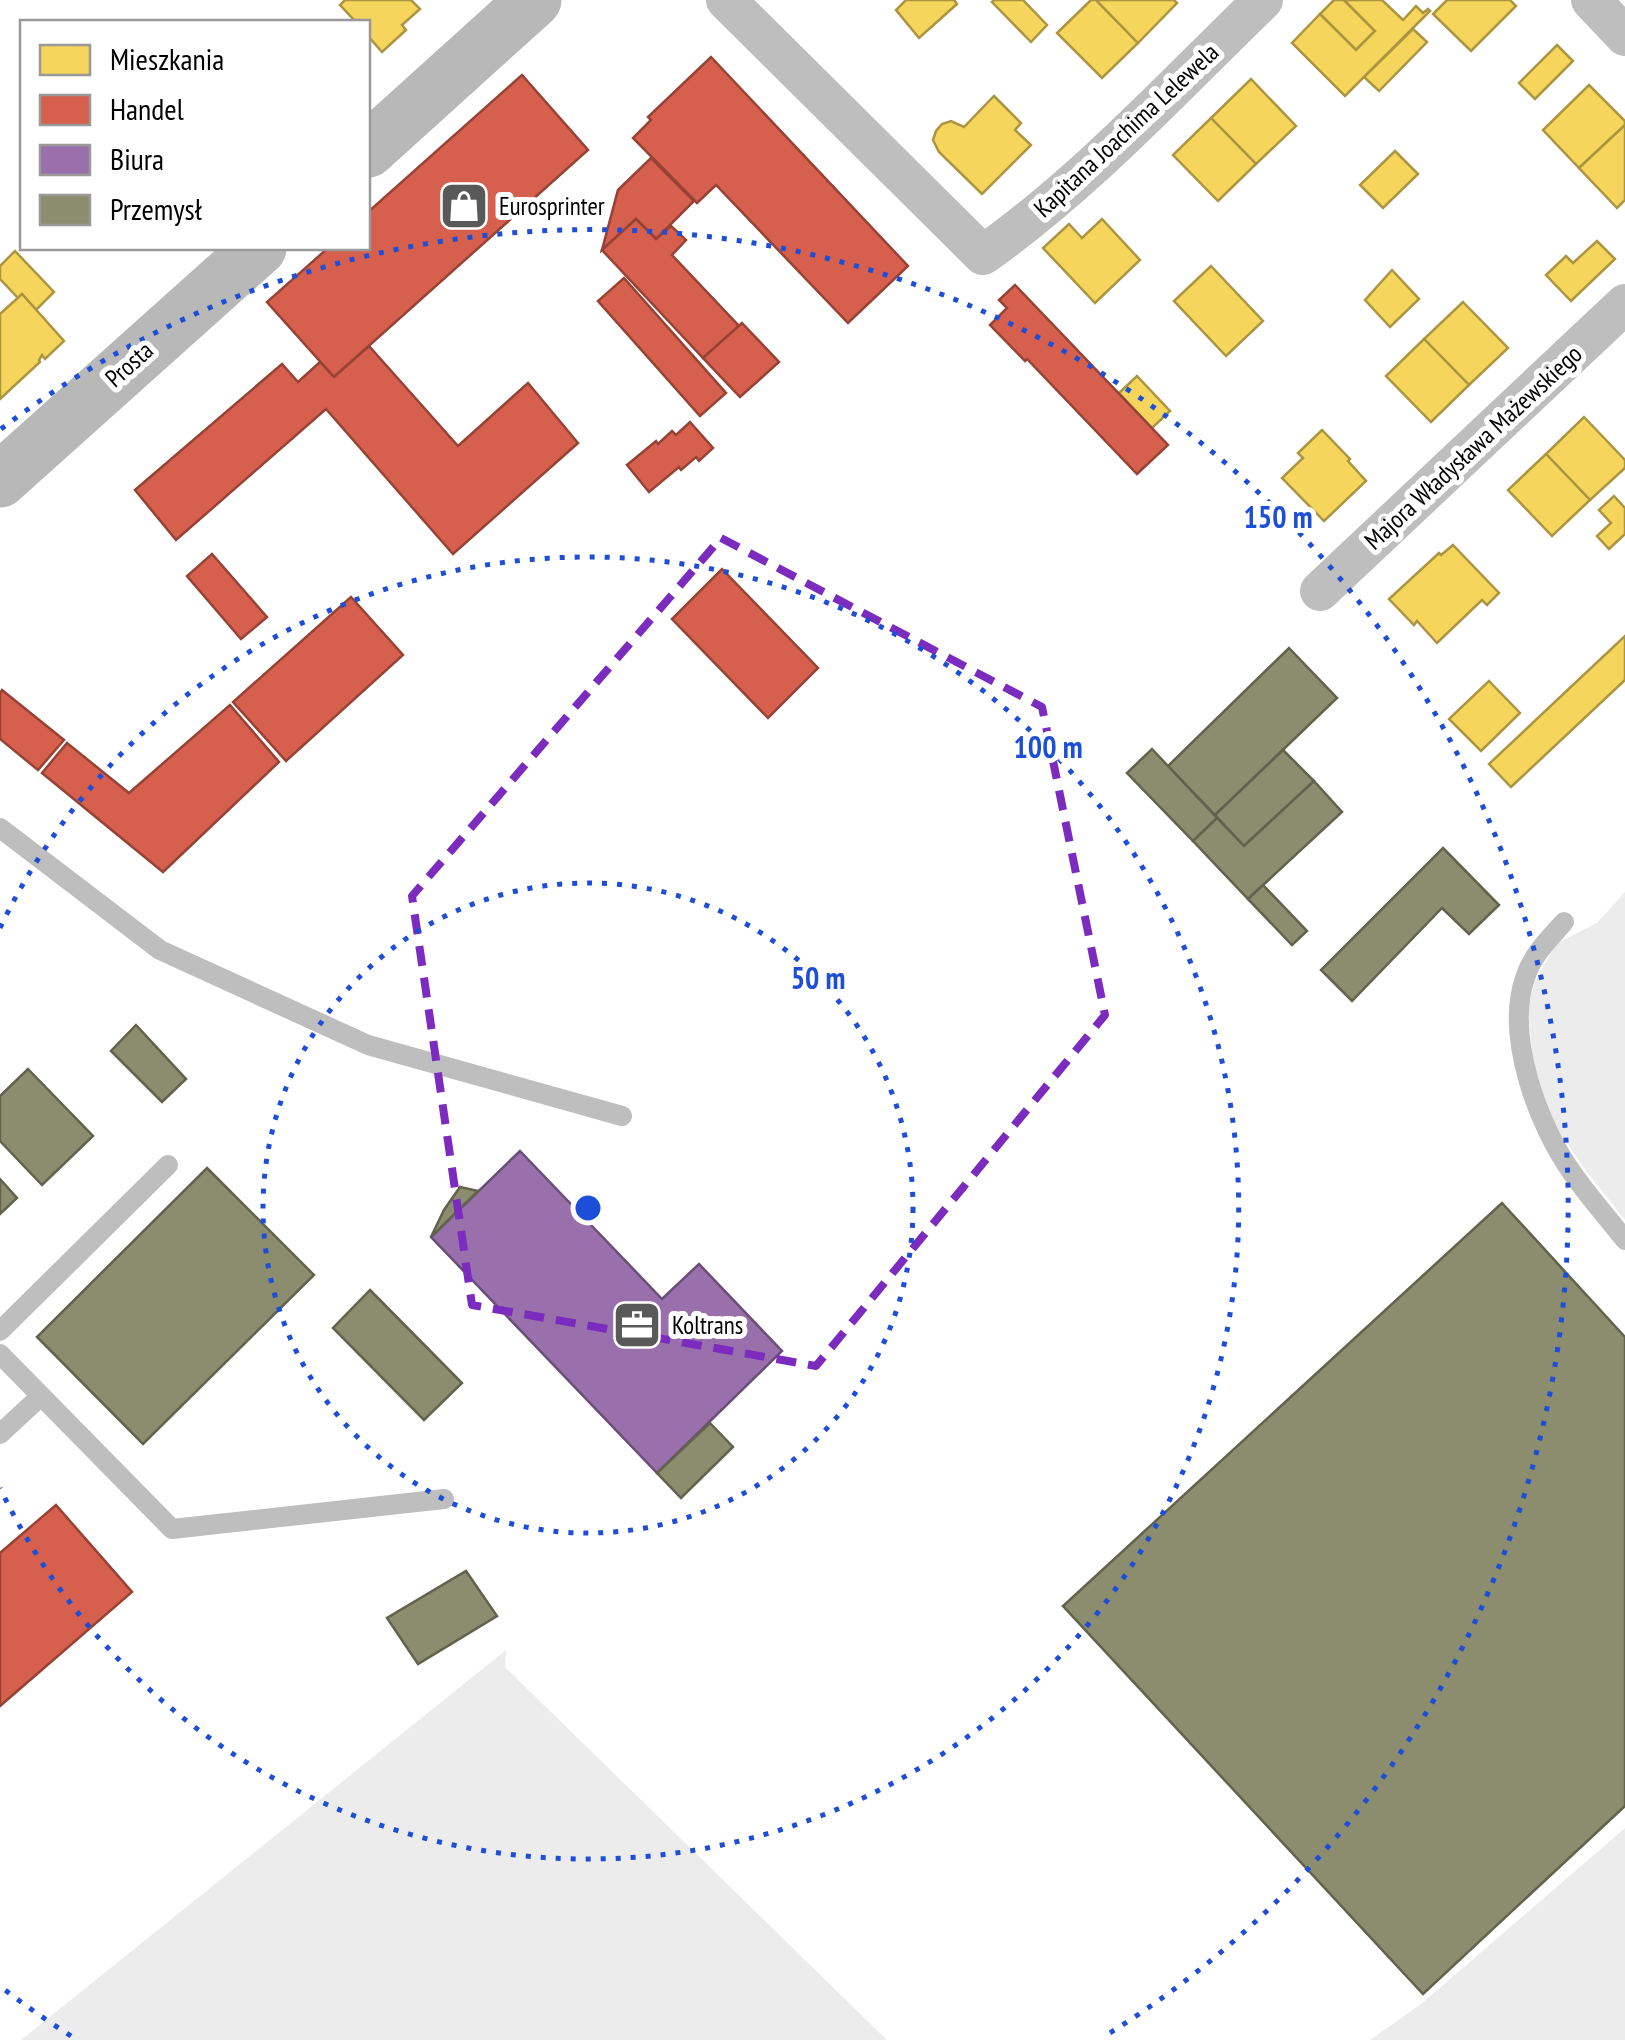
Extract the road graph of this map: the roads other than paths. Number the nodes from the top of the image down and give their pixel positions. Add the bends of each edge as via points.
1 (534, 0) edge
2 (726, 0) edge
3 (1263, 0) edge
4 (1591, 0) edge
5 (1625, 36) edge
6 (370, 148) edge
7 (257, 250) edge
8 (1625, 304) edge
9 (0, 480) edge
10 (1320, 591) dead end
11 (0, 828) edge
12 (1564, 922) dead end
13 (622, 1116) dead end
14 (168, 1165) dead end
15 (1625, 1240) edge
16 (0, 1331) edge
17 (0, 1354) edge
18 (42, 1396) junction
19 (0, 1434) edge
20 (444, 1500) dead end

1 - 6 main road
2 - 3 street, Kapitana Joachima Lelewela via 983,255 1111,147
4 - 5 street
7 - 9 main road, Prosta
8 - 10 street, Majora Władysława Mażewskiego
11 - 13 lane via 177,958 368,1045
12 - 15 lane via 1525,977 1518,1019 1526,1072 1571,1172
14 - 16 lane
17 - 18 lane
18 - 19 lane
18 - 20 lane via 172,1529

